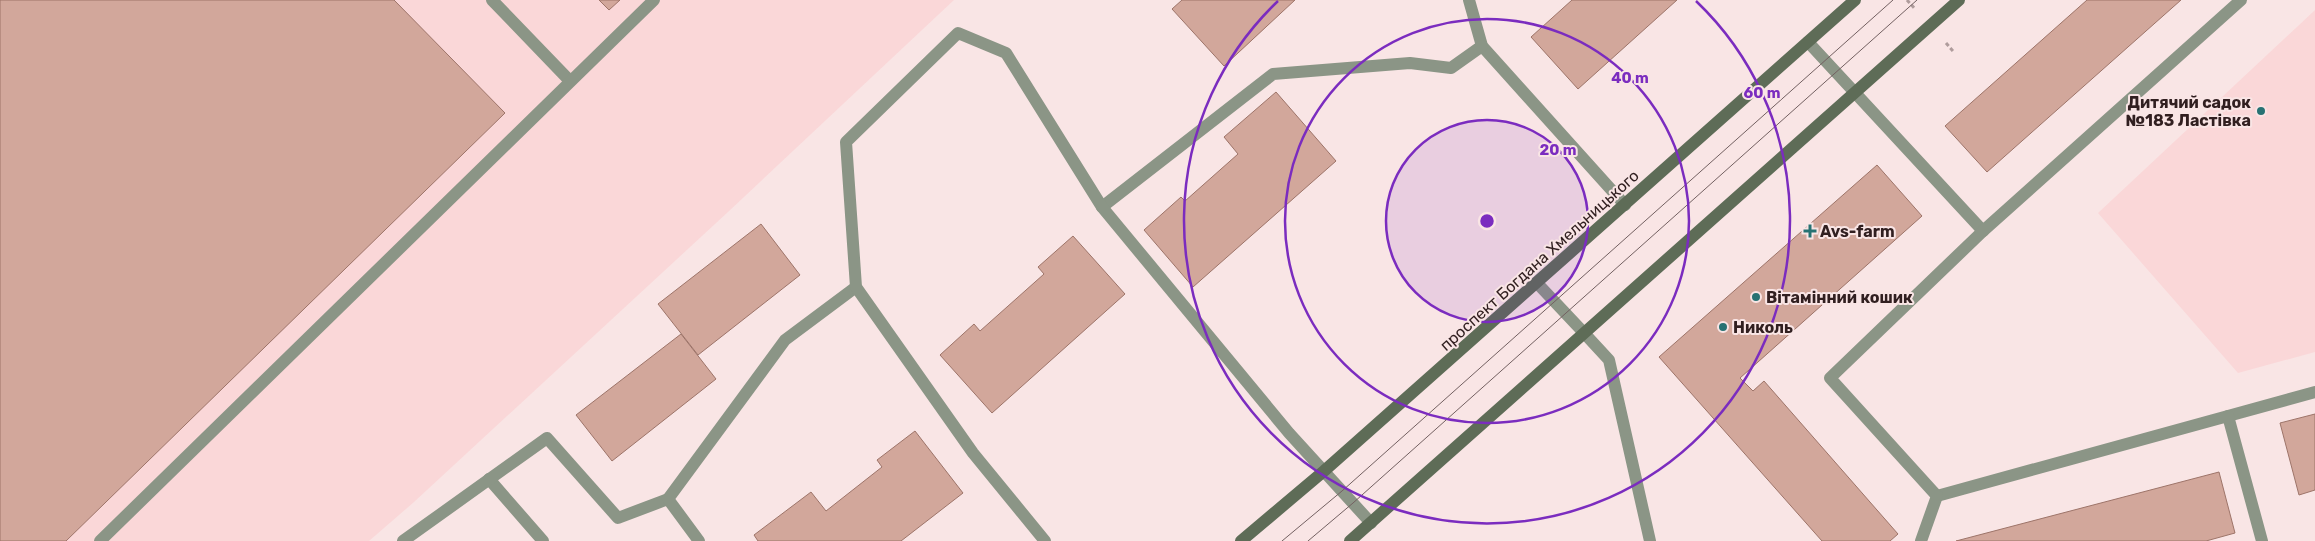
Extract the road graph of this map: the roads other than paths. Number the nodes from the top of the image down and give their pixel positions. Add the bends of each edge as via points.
1 (492, 0) edge
2 (654, 0) edge
3 (1469, 0) edge
4 (1855, 0) edge
5 (1959, 0) edge
6 (2241, 0) edge
7 (1808, 42) junction
8 (1482, 46) junction
9 (570, 81) junction
10 (1854, 92) junction
11 (1624, 205) junction
12 (1102, 207) junction
13 (1983, 231) junction
14 (1538, 283) junction
15 (856, 287) junction
16 (1585, 334) junction
17 (2315, 392) edge
18 (2228, 416) junction
19 (1324, 472) junction
20 (490, 479) junction
21 (1937, 496) junction
22 (668, 499) junction
23 (1371, 523) junction
24 (100, 541) edge
25 (403, 541) edge
26 (543, 541) edge
27 (699, 541) edge
28 (1045, 541) edge
29 (1241, 541) edge
30 (1350, 541) edge
31 (1650, 541) edge
32 (1921, 541) edge
33 (2262, 541) edge

1 - 9 street
2 - 9 street
3 - 8 street
4 - 7 main road, проспект Богдана Хмельницького
5 - 10 main road
6 - 13 street
7 - 10 street
7 - 11 main road, проспект Богдана Хмельницького
8 - 11 street
8 - 12 street via 1451,68 1410,63 1273,74
9 - 24 street
10 - 13 street
10 - 16 main road
11 - 14 main road, проспект Богдана Хмельницького
12 - 15 street via 1006,53 958,33 846,142
12 - 19 street
13 - 21 street via 1830,378
14 - 16 street
14 - 19 main road, проспект Богдана Хмельницького
15 - 22 street via 785,340
15 - 28 street via 973,453
16 - 23 main road
16 - 31 street via 1609,360
17 - 18 street
18 - 21 street
18 - 33 street
19 - 23 street
19 - 29 main road, проспект Богдана Хмельницького
20 - 22 street via 547,438 618,518
20 - 25 street
20 - 26 street
21 - 32 street
22 - 27 street
23 - 30 main road

